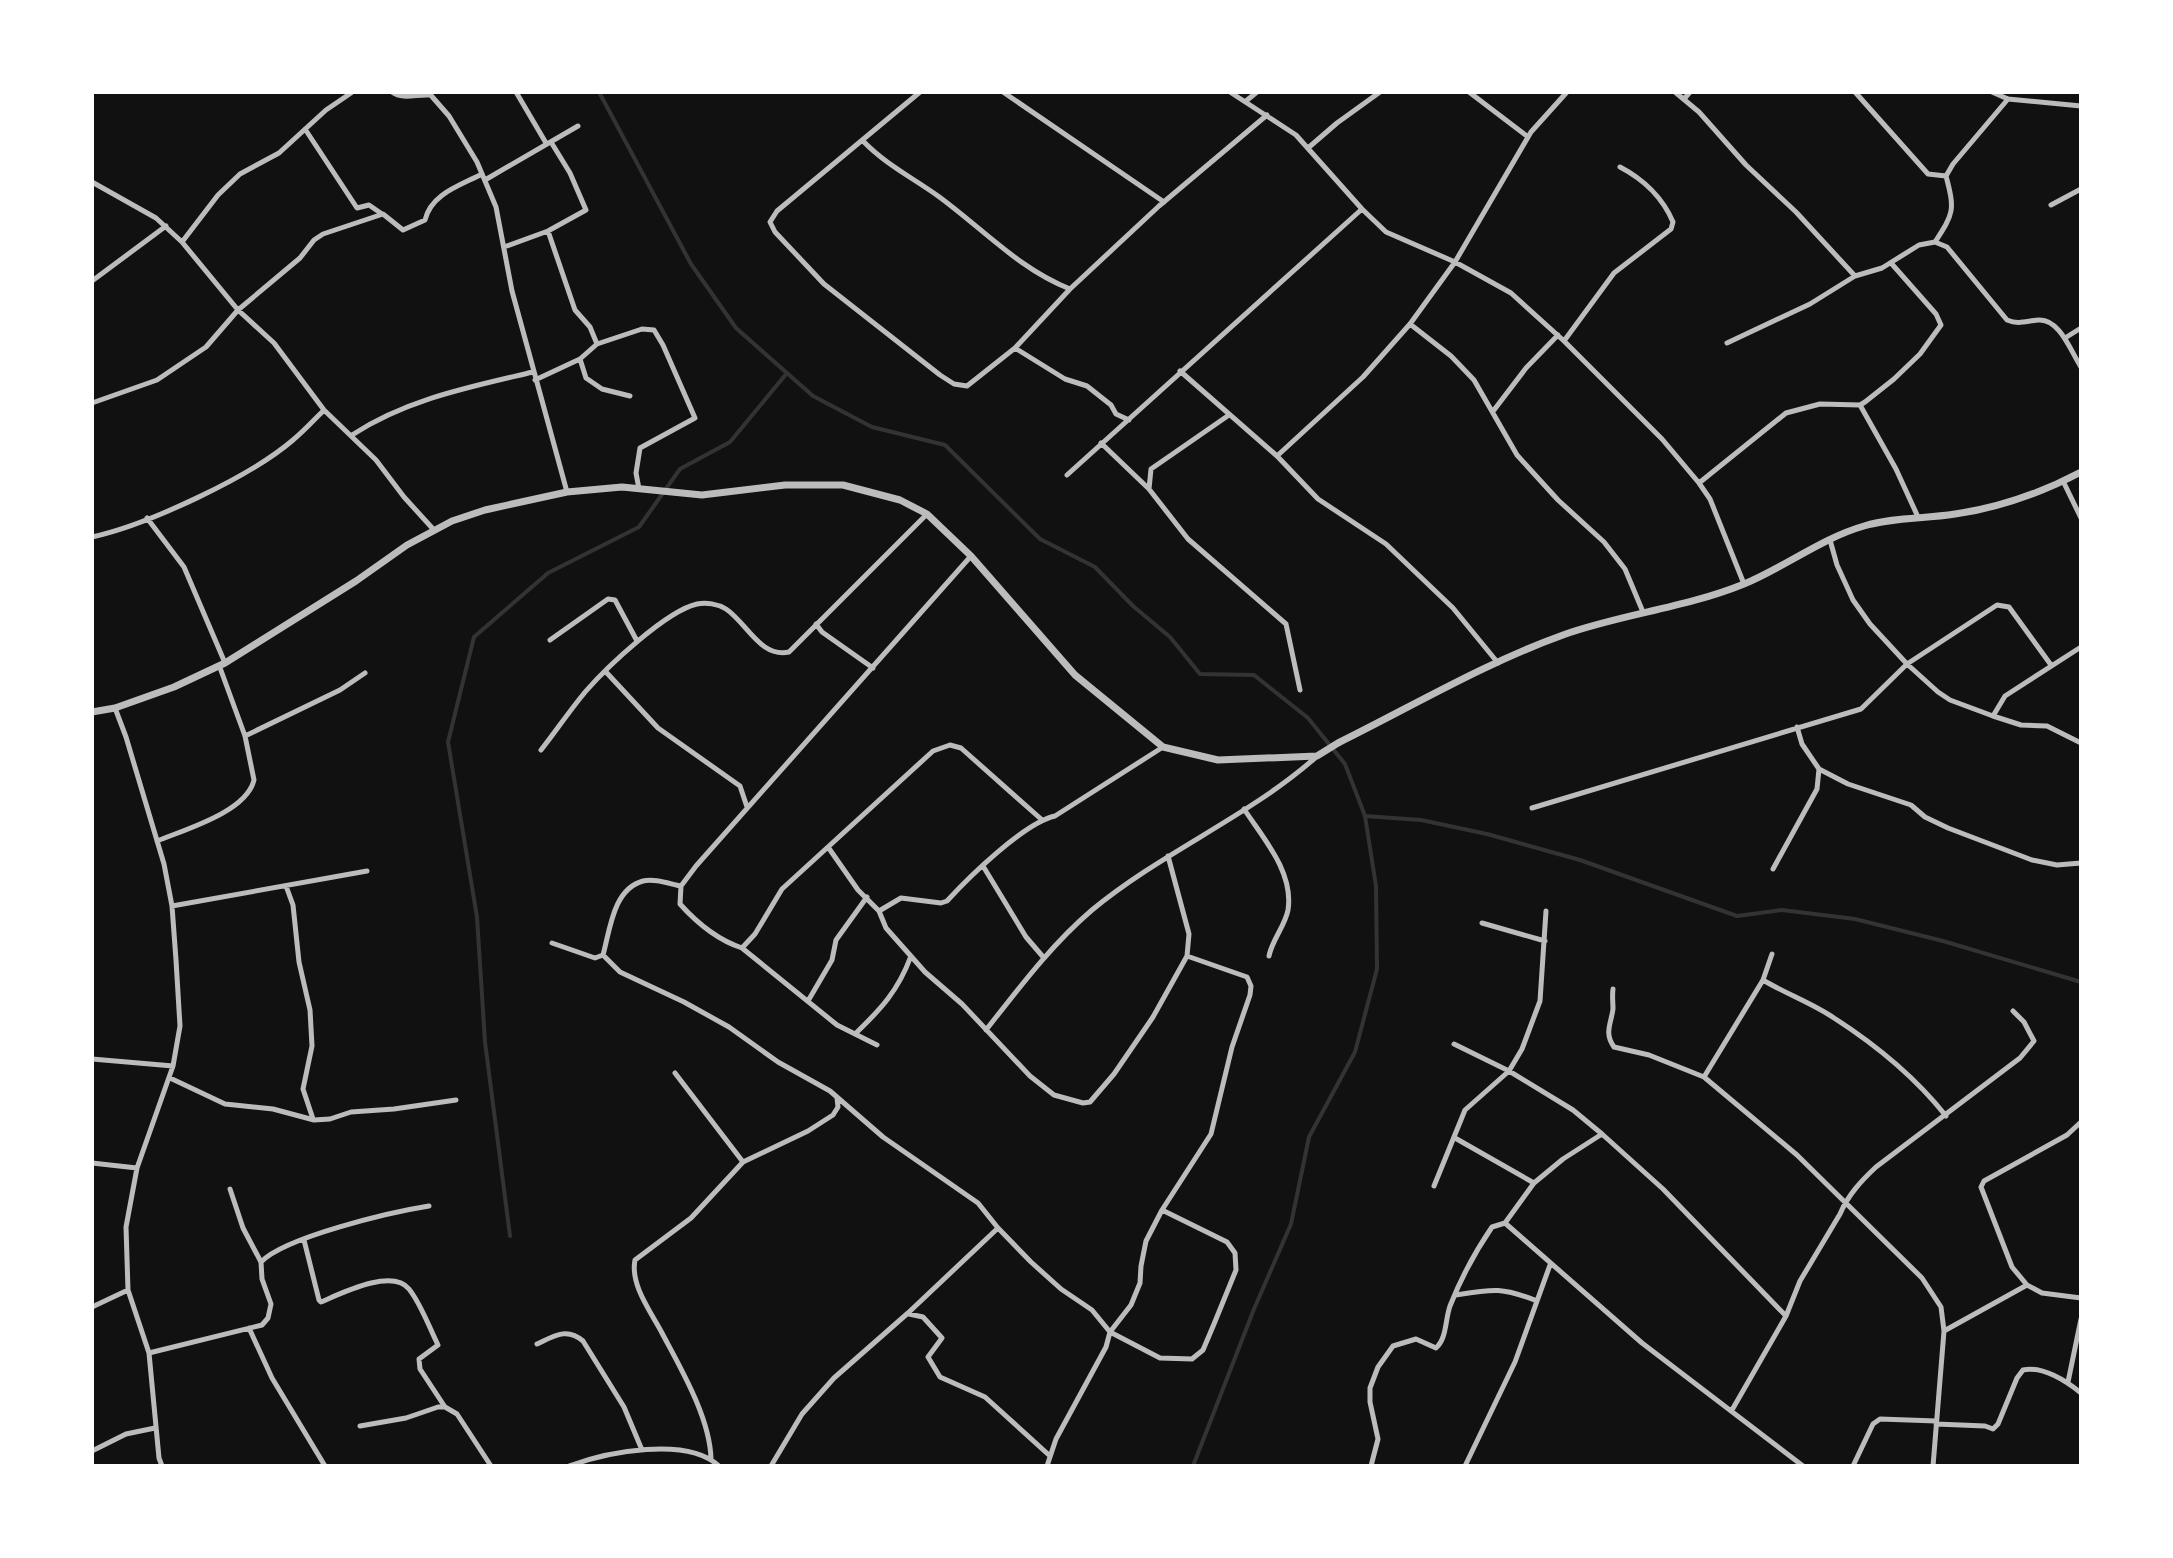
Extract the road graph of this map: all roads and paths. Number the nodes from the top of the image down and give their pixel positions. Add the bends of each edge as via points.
1 (352, 92) edge
2 (392, 92) edge
3 (516, 92) edge
4 (920, 92) edge
5 (1003, 92) edge
6 (1230, 92) edge
7 (1257, 92) edge
8 (1380, 92) edge
9 (1469, 92) edge
10 (1567, 92) edge
11 (1675, 92) edge
12 (1690, 92) edge
13 (1855, 92) edge
14 (1992, 92) edge
15 (429, 94) edge
16 (1684, 99) junction
17 (2008, 99) junction
18 (1246, 101) junction
19 (2081, 106) edge
20 (1267, 115) junction
21 (578, 126) dead end
22 (305, 129) junction
23 (1528, 137) junction
24 (863, 141) junction
25 (549, 143) junction
26 (1308, 148) junction
27 (1620, 167) dead end
28 (482, 174) junction
29 (1946, 176) junction
30 (485, 180) junction
31 (92, 182) edge
32 (2081, 189) edge
33 (1164, 202) junction
34 (2051, 205) dead end
35 (1362, 209) junction
36 (383, 214) junction
37 (166, 226) junction
38 (548, 231) junction
39 (182, 242) junction
40 (1935, 242) junction
41 (504, 247) junction
42 (1455, 262) junction
43 (1891, 263) junction
44 (1855, 276) junction
45 (92, 281) edge
46 (1070, 289) junction
47 (238, 310) junction
48 (1410, 324) junction
49 (2081, 328) edge
50 (1558, 335) junction
51 (2065, 338) junction
52 (1564, 341) junction
53 (1727, 343) dead end
54 (597, 344) junction
55 (1015, 348) junction
56 (580, 359) junction
57 (2081, 367) edge
58 (1180, 371) junction
59 (533, 372) junction
60 (535, 380) junction
61 (630, 396) dead end
62 (92, 403) edge
63 (1860, 405) junction
64 (324, 410) junction
65 (1494, 411) junction
66 (1229, 415) junction
67 (1129, 420) junction
68 (352, 435) junction
69 (1101, 443) junction
70 (1277, 456) junction
71 (2081, 472) edge
72 (1067, 475) dead end
73 (2063, 481) junction
74 (1699, 483) junction
75 (639, 489) junction
76 (1149, 489) junction
77 (567, 492) junction
78 (927, 514) junction
79 (1918, 517) junction
80 (147, 518) junction
81 (2081, 518) edge
82 (434, 530) junction
83 (92, 537) edge
84 (1830, 540) junction
85 (971, 556) junction
86 (1744, 584) junction
87 (1643, 612) junction
88 (816, 624) junction
89 (550, 640) dead end
90 (637, 641) junction
91 (2081, 647) edge
92 (1498, 663) junction
93 (222, 664) junction
94 (1907, 664) junction
95 (2051, 665) junction
96 (873, 668) junction
97 (606, 672) junction
98 (365, 673) dead end
99 (1300, 690) dead end
100 (115, 708) junction
101 (92, 712) edge
102 (1993, 716) junction
103 (1797, 727) junction
104 (245, 736) junction
105 (2081, 743) edge
106 (1163, 747) junction
107 (541, 750) dead end
108 (1317, 756) junction
109 (1819, 769) junction
110 (747, 807) junction
111 (1532, 808) dead end
112 (1244, 809) junction
113 (1041, 819) junction
114 (157, 841) junction
115 (828, 847) junction
116 (1168, 856) junction
117 (2081, 863) edge
118 (983, 865) junction
119 (1773, 869) dead end
120 (367, 871) dead end
121 (286, 886) junction
122 (681, 886) junction
123 (867, 897) junction
124 (172, 906) junction
125 (879, 911) junction
126 (1546, 911) dead end
127 (1482, 923) dead end
128 (1545, 941) junction
129 (552, 943) dead end
130 (742, 948) junction
131 (1772, 954) dead end
132 (603, 955) junction
133 (911, 956) junction
134 (1187, 956) junction
135 (1269, 956) dead end
136 (1044, 958) junction
137 (1763, 980) junction
138 (1613, 989) dead end
139 (808, 1001) junction
140 (2013, 1011) dead end
141 (986, 1030) junction
142 (855, 1034) junction
143 (1454, 1044) dead end
144 (877, 1045) dead end
145 (92, 1059) edge
146 (173, 1066) junction
147 (1509, 1071) junction
148 (675, 1073) dead end
149 (1704, 1077) junction
150 (170, 1078) junction
151 (837, 1097) junction
152 (456, 1100) dead end
153 (1946, 1116) junction
154 (314, 1120) junction
155 (2081, 1122) edge
156 (1602, 1134) junction
157 (2080, 1134) edge
158 (2067, 1135) junction
159 (1455, 1138) junction
160 (743, 1162) junction
161 (92, 1163) edge
162 (137, 1168) junction
163 (1534, 1183) junction
164 (1434, 1186) dead end
165 (230, 1189) dead end
166 (1845, 1202) junction
167 (429, 1206) dead end
168 (1162, 1210) junction
169 (1505, 1223) junction
170 (998, 1228) junction
171 (304, 1240) junction
172 (261, 1262) junction
173 (1550, 1265) junction
174 (2027, 1285) junction
175 (128, 1290) junction
176 (1455, 1295) junction
177 (2081, 1298) edge
178 (1537, 1301) junction
179 (92, 1307) edge
180 (908, 1313) junction
181 (1786, 1316) junction
182 (2081, 1319) edge
183 (249, 1328) junction
184 (1944, 1331) junction
185 (1110, 1332) junction
186 (537, 1344) dead end
187 (149, 1353) junction
188 (2068, 1382) junction
189 (2081, 1393) edge
190 (445, 1407) junction
191 (1732, 1410) junction
192 (1936, 1423) junction
193 (360, 1426) dead end
194 (155, 1428) junction
195 (642, 1450) junction
196 (92, 1451) edge
197 (1050, 1456) junction
198 (711, 1459) junction
199 (162, 1466) edge
200 (325, 1466) edge
201 (491, 1466) edge
202 (569, 1466) edge
203 (719, 1466) edge
204 (771, 1466) edge
205 (1047, 1466) edge
206 (1371, 1466) edge
207 (1465, 1466) edge
208 (1803, 1466) edge
209 (1853, 1466) edge
210 (1933, 1466) edge

1 - 22 street
2 - 15 street via 410,97
3 - 25 street
4 - 24 street
5 - 33 street
6 - 18 street
7 - 18 street
8 - 26 street
9 - 23 street
10 - 23 street
11 - 16 street
12 - 16 street
13 - 29 street via 1928,174
14 - 17 street
15 - 28 street via 449,116
16 - 44 street
17 - 19 street
17 - 29 street
18 - 20 street
20 - 26 street
20 - 33 street
21 - 25 street
22 - 36 street via 357,208 369,205
22 - 39 street via 279,153 240,174
23 - 42 street
24 - 46 street via 1010,255
24 - 55 street via 777,211 770,222 775,232 824,284 954,384 967,386
25 - 30 street
25 - 38 street via 586,210
26 - 35 street
27 - 52 street via 1638,176 1670,213 1671,229 1614,273
28 - 30 street
28 - 36 street via 434,200 425,220 416,225 403,230
29 - 40 street via 1952,216
30 - 41 street
31 - 37 street
32 - 34 street
33 - 46 street
35 - 42 street via 1386,232
35 - 58 street
36 - 47 street via 323,234
37 - 39 street
37 - 45 street
38 - 41 street
38 - 54 street via 575,310
39 - 47 street
40 - 43 street via 1919,245
40 - 51 street via 1947,247 2007,320 2016,324 2042,319
41 - 59 street
42 - 48 street
42 - 50 street via 1511,293
43 - 44 street
43 - 63 street via 1941,325 1920,354
44 - 53 street
46 - 55 street
47 - 62 street via 206,347 157,380
47 - 64 street via 274,343
48 - 65 street via 1451,356
48 - 70 street via 1363,377
49 - 51 street
50 - 52 street
50 - 65 street
51 - 57 street
52 - 74 street
54 - 56 street
54 - 75 street via 654,330 695,418 640,448
55 - 67 street via 1065,379 1087,386
56 - 60 street
56 - 61 street via 586,378 602,389
58 - 66 street
58 - 67 street
59 - 60 street
59 - 68 street via 446,393 381,416
60 - 77 street
63 - 74 street via 1820,404 1786,413
63 - 79 street
64 - 68 street
64 - 80 street via 292,442 235,478
65 - 87 street via 1517,455 1625,569
66 - 70 street
66 - 76 street via 1151,469
67 - 69 street
68 - 82 street
69 - 72 street
69 - 76 street
70 - 92 street via 1318,499 1386,544 1453,608
71 - 73 street
73 - 79 street via 1973,512
73 - 81 street
74 - 86 street
75 - 77 street
75 - 78 street via 702,495 785,485 843,485 900,500
76 - 99 street via 1188,539 1286,624
77 - 82 street via 485,510
78 - 85 street
78 - 88 street
79 - 84 street via 1863,526
80 - 83 street
80 - 93 street via 184,567
82 - 93 street
84 - 86 street
84 - 94 street via 1853,600
85 - 96 street
85 - 106 street via 1075,675
86 - 87 street
87 - 92 street via 1562,635
88 - 90 street via 789,652 779,654 765,648 728,610 698,604
88 - 96 street
89 - 90 street via 608,599 615,600
90 - 97 street
91 - 95 street
92 - 108 street
93 - 100 street
93 - 104 street
94 - 95 street via 2003,604
94 - 102 street via 1950,700
94 - 103 street via 1861,709
95 - 102 street via 2005,696
96 - 110 street
97 - 107 street
97 - 110 street via 658,728 740,786
98 - 104 street
100 - 101 street
100 - 114 street
102 - 105 street via 2047,726
103 - 109 street
103 - 111 street
104 - 114 street via 254,780 239,803
106 - 108 street via 1218,760
106 - 113 street via 1055,816
108 - 112 street
109 - 117 street via 2032,860
109 - 119 street via 1817,789
110 - 122 street
112 - 116 street
112 - 135 street via 1281,866 1288,891 1288,911
113 - 115 street via 961,748 950,745 933,751
113 - 118 street
114 - 124 street
115 - 123 street
115 - 130 street via 782,889
116 - 134 street via 1189,934
116 - 136 street via 1092,910
118 - 125 street via 947,901 901,898
118 - 136 street
120 - 121 street
121 - 124 street
121 - 154 street via 310,1010 312,1046 303,1089
122 - 130 street via 680,904 690,915 726,943
122 - 132 street via 643,881 626,891 611,917
123 - 125 street
123 - 139 street via 836,940 832,960
124 - 146 street via 180,1026
125 - 133 street via 886,928
126 - 128 street
127 - 128 street
128 - 147 street via 1540,1001
129 - 132 street via 595,958
130 - 139 street
131 - 137 street
132 - 151 street via 620,972 729,1027
133 - 141 street
133 - 142 street via 902,980
134 - 141 street via 1153,1017 1090,1102 1054,1095
134 - 168 street via 1247,977 1251,986 1211,1134
136 - 141 street
137 - 149 street
137 - 153 street via 1833,1017 1892,1061
138 - 149 street via 1608,1023 1614,1047
139 - 142 street
140 - 153 street via 2034,1041
142 - 144 street
143 - 147 street
145 - 146 street
146 - 150 street
147 - 156 street
147 - 159 street via 1465,1110
148 - 160 street
149 - 166 street
150 - 154 street via 225,1104
150 - 162 street
151 - 160 street via 833,1115
151 - 170 street via 978,1203
152 - 154 street
153 - 166 street via 1876,1167
155 - 158 street
156 - 163 street
156 - 181 street
157 - 158 street
158 - 174 street via 1981,1187 2012,1267
159 - 163 street
159 - 164 street
160 - 198 street via 691,1218 635,1260 633,1270 704,1423
161 - 162 street
162 - 175 street via 126,1227
163 - 169 street
165 - 172 street
166 - 181 street
166 - 184 street via 1922,1278 1941,1307
167 - 171 street via 389,1212
168 - 185 street via 1146,1241 1131,1305
168 - 185 street via 1227,1242 1235,1253 1236,1270 1203,1350 1192,1359 1160,1358
169 - 173 street
169 - 176 street via 1492,1227
170 - 180 street
170 - 185 street
171 - 172 street via 273,1251
171 - 190 street via 321,1302 386,1279 409,1289 438,1345 419,1359 420,1369
172 - 183 street via 270,1313 262,1325
173 - 178 street
173 - 191 street
174 - 177 street via 2042,1293
174 - 184 street
175 - 179 street
175 - 187 street
176 - 178 street via 1494,1288
176 - 206 street via 1436,1348 1416,1339 1402,1342 1378,1367 1370,1388 1378,1439
178 - 207 street via 1515,1362
180 - 197 street via 923,1317 942,1338 928,1357 940,1377 985,1397
180 - 204 street via 834,1378 802,1414
181 - 191 street
182 - 188 street
183 - 187 street
183 - 200 street
184 - 192 street
185 - 197 street
186 - 195 street via 560,1332 583,1341 624,1407
187 - 194 street
188 - 189 street
188 - 192 street via 2040,1370 2023,1370 1993,1429
190 - 193 street
190 - 201 street via 457,1414
191 - 208 street
192 - 209 street via 1880,1419
192 - 210 street
194 - 196 street via 126,1434
194 - 199 street
195 - 198 street via 676,1449
195 - 202 street
197 - 205 street
198 - 203 street

